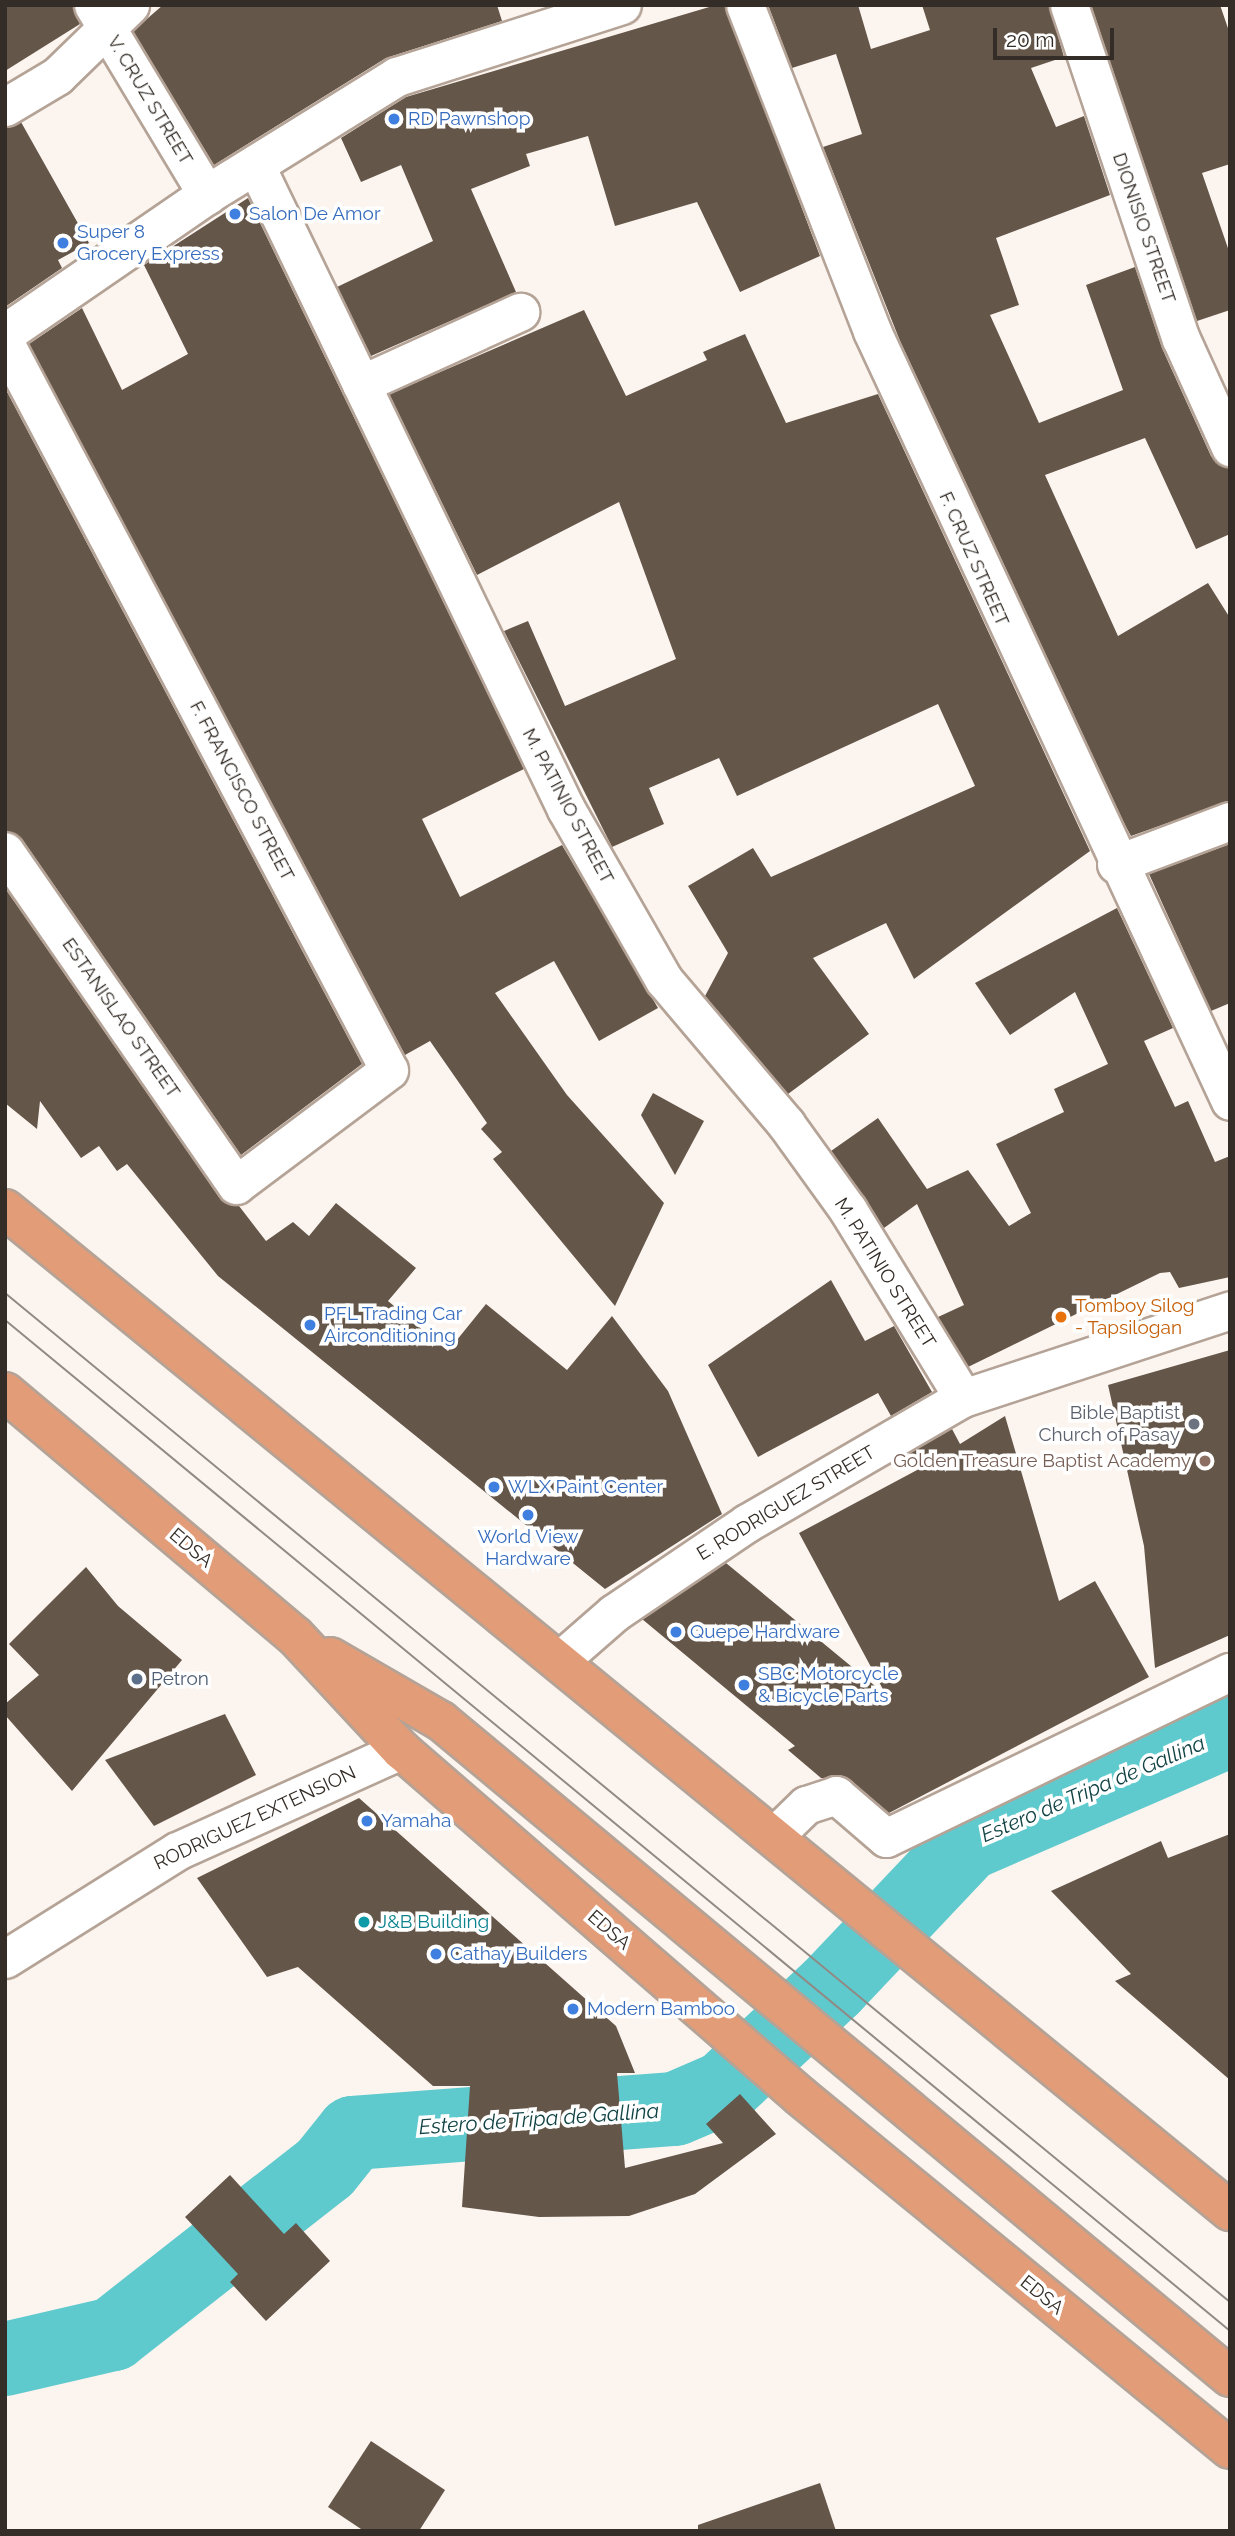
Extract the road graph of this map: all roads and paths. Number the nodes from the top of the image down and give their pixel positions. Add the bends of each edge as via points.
1 (622, 5) edge
2 (745, 5) edge
3 (1069, 5) edge
4 (110, 13) edge
5 (5, 107) edge
6 (255, 164) junction
7 (207, 195) junction
8 (520, 312) dead end
9 (5, 334) edge
10 (5, 343) edge
11 (361, 384) junction
12 (1230, 447) edge
13 (1230, 821) edge
14 (5, 850) edge
15 (1116, 864) junction
16 (1230, 1101) edge
17 (236, 1185) joint
18 (5, 1209) edge
19 (1230, 1310) edge
20 (6, 1393) edge
21 (963, 1398) junction
22 (295, 1636) junction
23 (559, 1661) junction
24 (1230, 1672) edge
25 (401, 1750) junction
26 (785, 1843) junction
27 (5, 1959) edge
28 (1230, 2211) edge
29 (1230, 2377) edge
30 (1230, 2449) edge

1 - 6 street via 397,77
2 - 15 street, F. CRUZ STREET via 878,344
3 - 12 street, DIONISIO STREET via 1181,339
4 - 5 street via 57,76
4 - 7 street, V. CRUZ STREET
6 - 7 street
6 - 11 street, M. PATINIO STREET
7 - 9 street
8 - 11 street
10 - 17 street, F. FRANCISCO STREET via 389,1070
11 - 21 street, M. PATINIO STREET via 566,809 664,980 786,1124 848,1210
13 - 15 street
14 - 17 street, ESTANISLAO STREET
15 - 16 street, F. CRUZ STREET
18 - 23 highway
19 - 21 street, E. RODRIGUEZ STREET
20 - 22 highway, EDSA
21 - 23 street, E. RODRIGUEZ STREET via 747,1523 614,1614
22 - 25 highway, EDSA
22 - 29 highway via 441,1721
23 - 26 highway
24 - 26 street via 886,1838 836,1795 806,1805
25 - 27 street, RODRIGUEZ EXTENSION via 177,1851
25 - 30 highway, EDSA via 800,2096
26 - 28 highway

